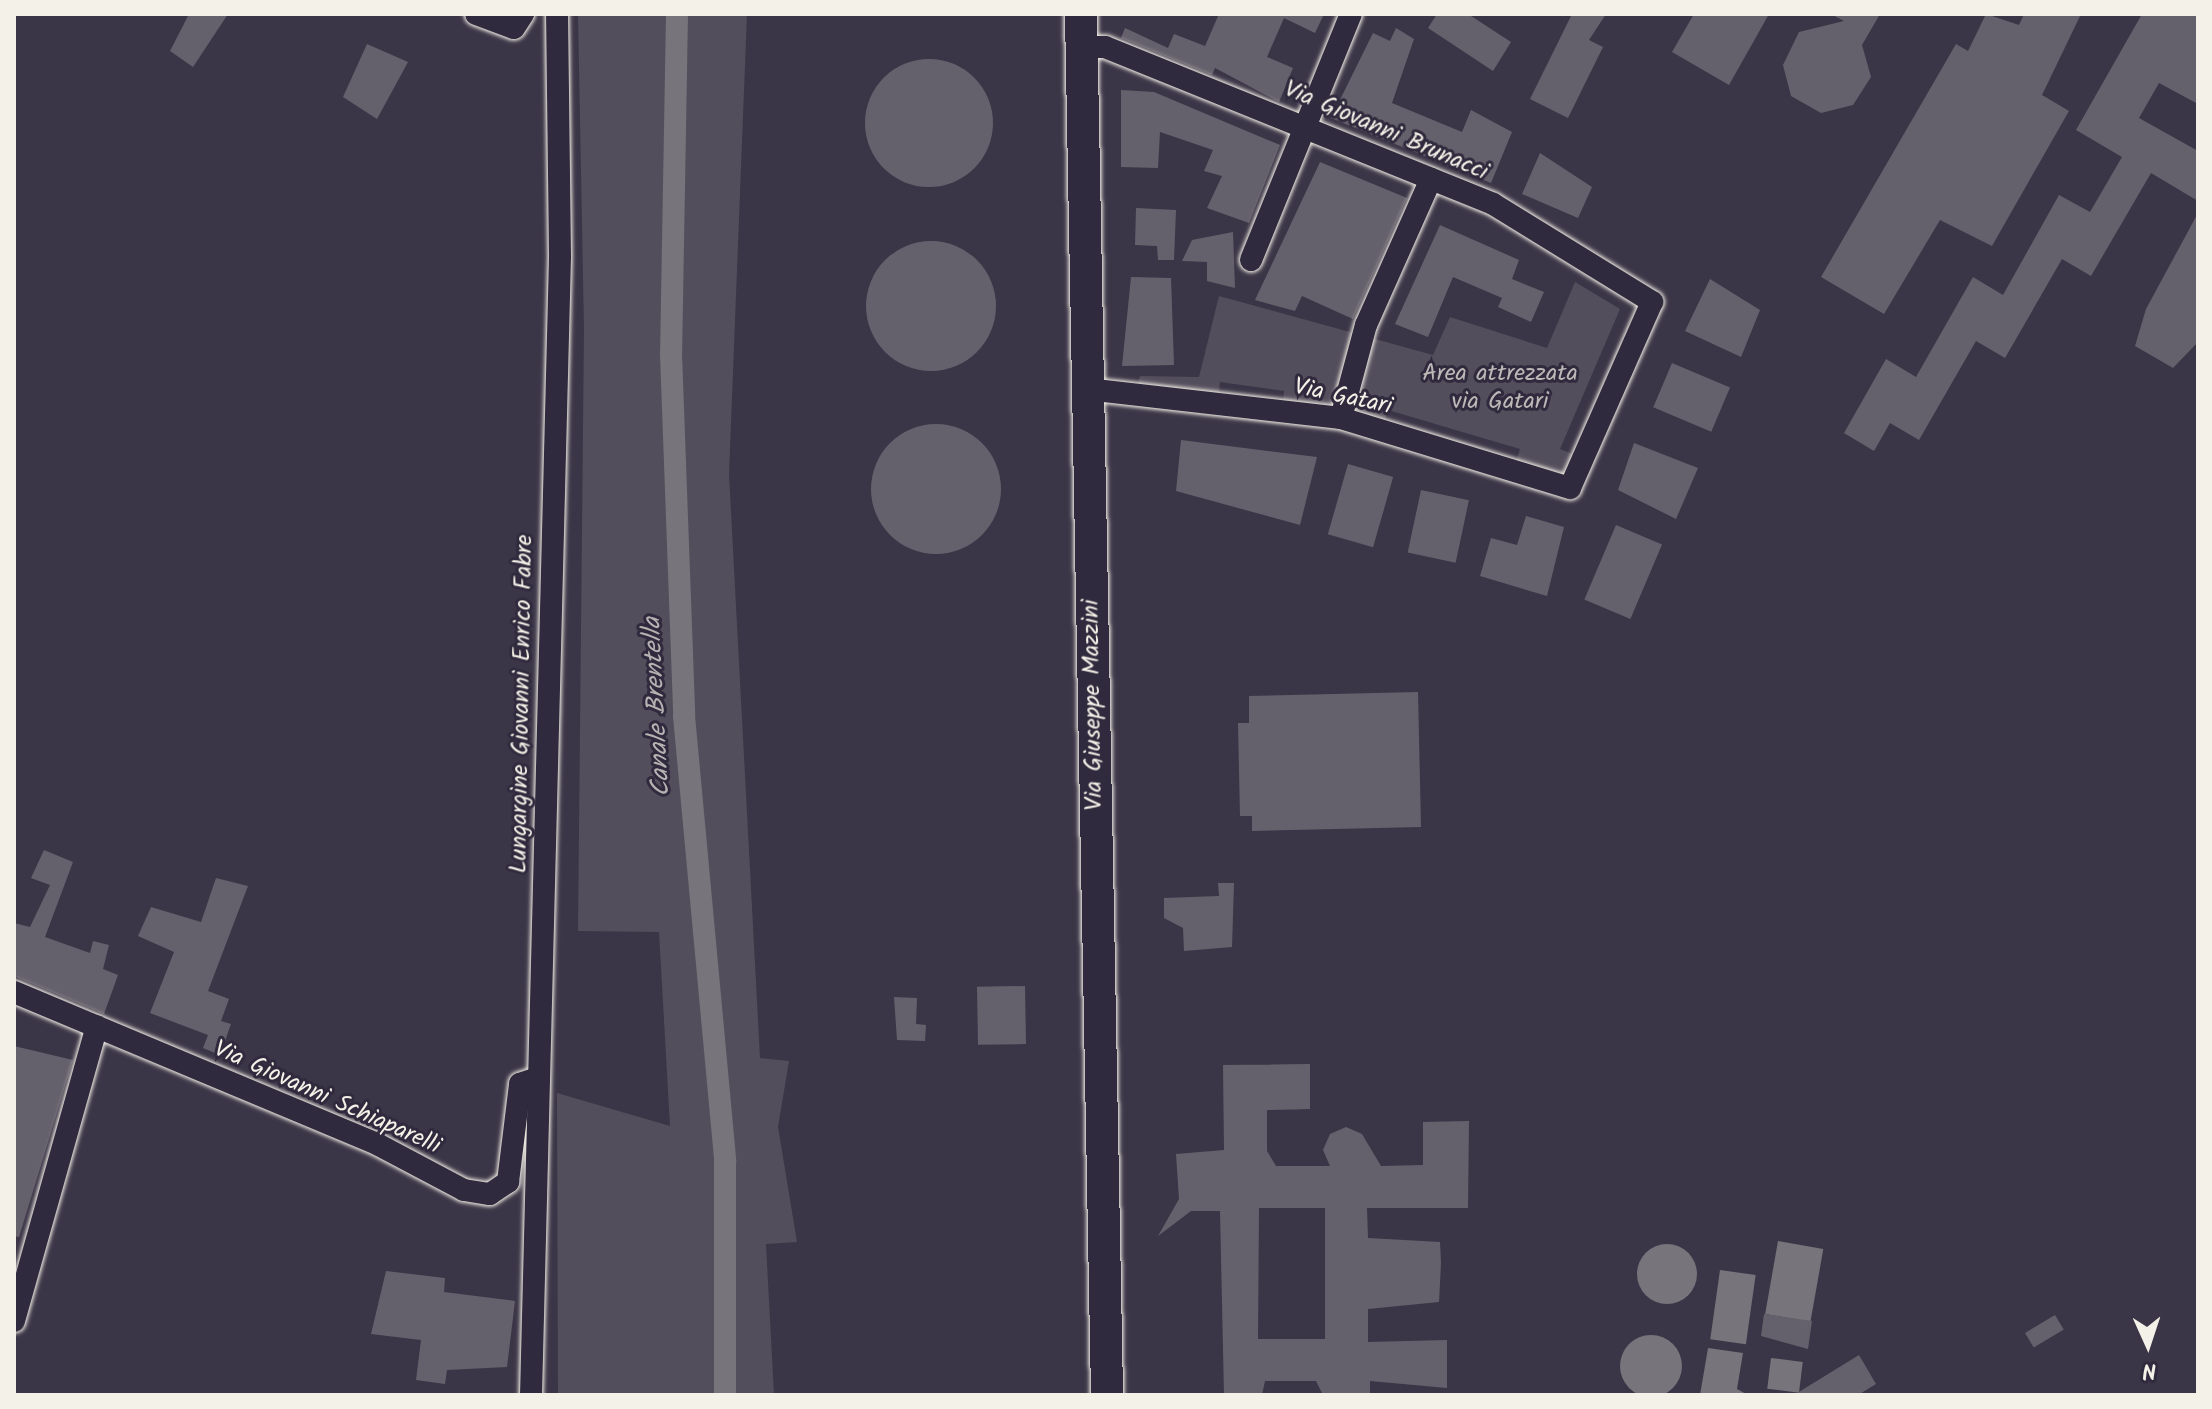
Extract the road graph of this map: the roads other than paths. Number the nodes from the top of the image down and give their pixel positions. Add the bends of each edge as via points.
1 (476, 14) edge
2 (523, 14) edge
3 (557, 14) edge
4 (1081, 14) edge
5 (1351, 14) edge
6 (1082, 47) junction
7 (1303, 125) junction
8 (1431, 179) junction
9 (1251, 260) dead end
10 (1652, 302) joint
11 (1087, 389) junction
12 (1343, 410) junction
13 (14, 992) edge
14 (97, 1026) junction
15 (537, 1078) junction
16 (14, 1321) edge
17 (531, 1395) edge
18 (1107, 1395) edge

1 - 2 street via 514,28
3 - 15 street, Lungargine Giovanni Enrico Fabre via 560,256
4 - 6 main road, Via Giuseppe Mazzini
5 - 7 street
6 - 7 street, Via Giovanni Brunacci via 1105,47
6 - 11 main road, Via Giuseppe Mazzini
7 - 8 street, Via Giovanni Brunacci
7 - 9 street
8 - 10 street, Via Giovanni Brunacci via 1493,204
8 - 12 street via 1366,325
10 - 12 street, Via Gatari via 1570,488
11 - 12 street, Via Gatari
11 - 18 main road, Via Giuseppe Mazzini
13 - 14 street, Via Giovanni Schiaparelli
14 - 15 street, Via Giovanni Schiaparelli via 377,1144 464,1190 490,1194 508,1182 520,1084
14 - 16 street
15 - 17 street, Lungargine Giovanni Enrico Fabre

